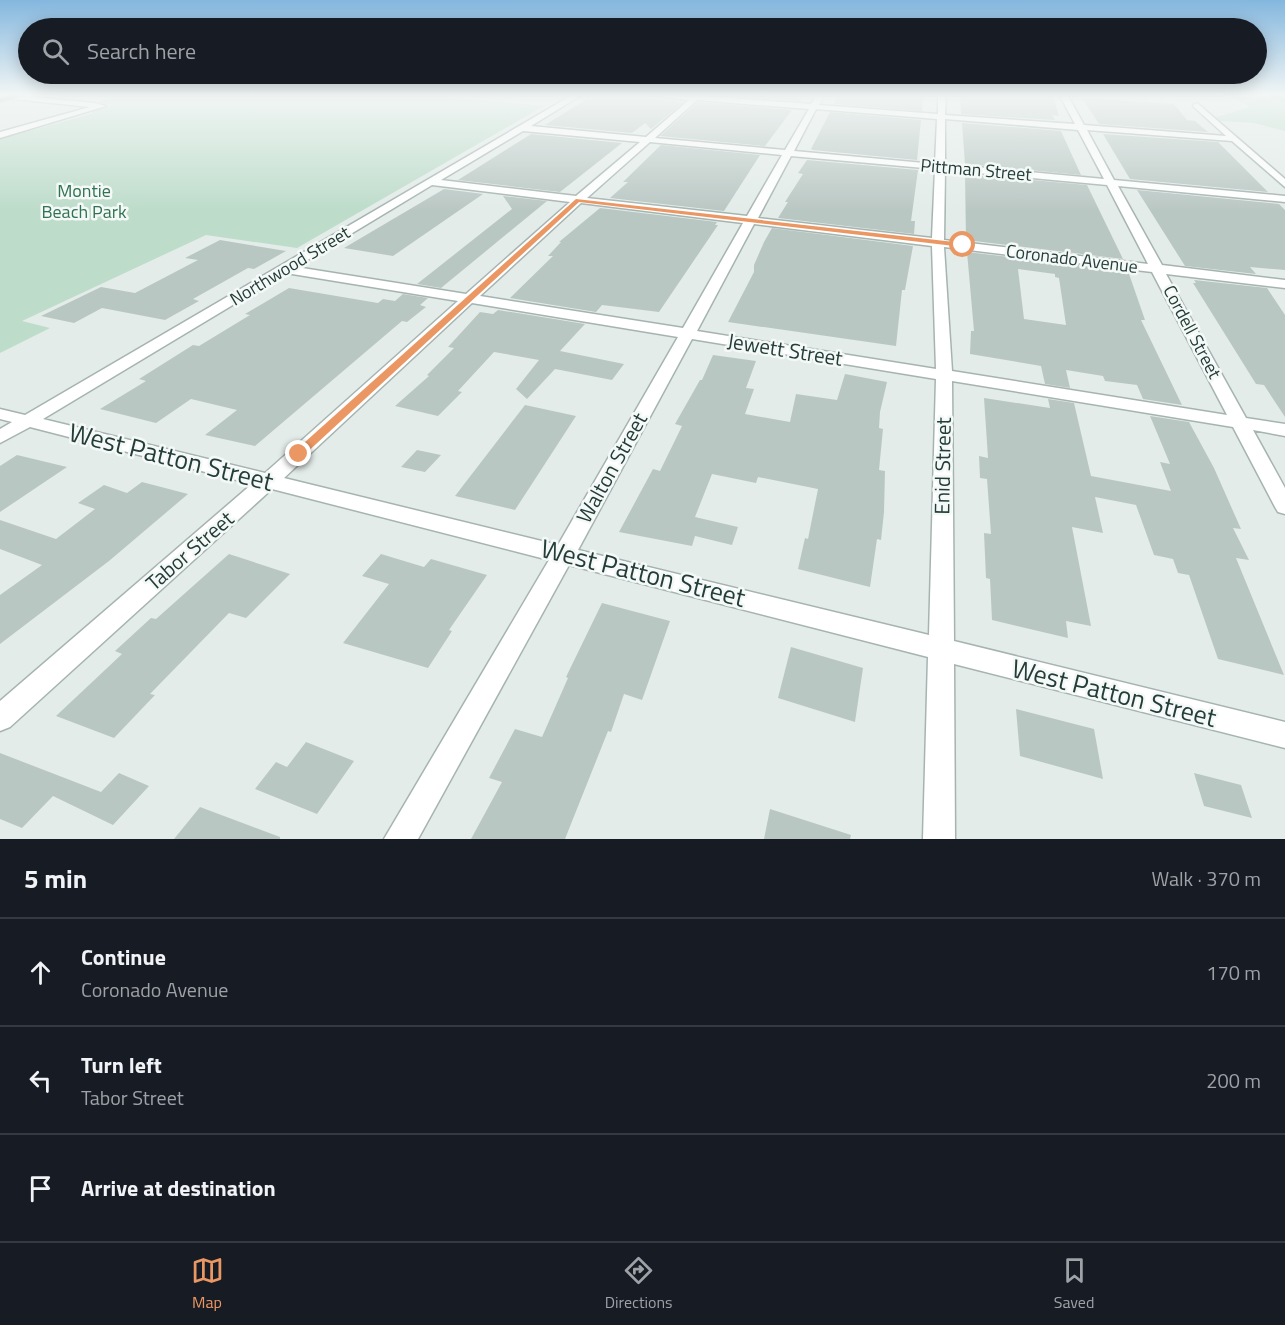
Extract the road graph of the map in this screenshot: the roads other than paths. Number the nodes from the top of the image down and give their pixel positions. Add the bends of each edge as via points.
1 (514, 133) edge
2 (582, 133) edge
3 (656, 133) edge
4 (798, 133) edge
5 (942, 133) edge
6 (1084, 133) edge
7 (1160, 133) edge
8 (1228, 133) edge
9 (649, 139) junction
10 (1235, 139) junction
11 (787, 152) junction
12 (941, 167) junction
13 (430, 182) junction
14 (1110, 182) junction
15 (1285, 184) edge
16 (1285, 199) edge
17 (578, 200) junction
18 (750, 221) junction
19 (938, 243) junction
20 (285, 269) junction
21 (1158, 269) junction
22 (1285, 284) edge
23 (470, 299) junction
24 (687, 334) junction
25 (944, 375) junction
26 (0, 414) edge
27 (27, 421) junction
28 (1240, 422) junction
29 (1285, 430) edge
30 (0, 437) edge
31 (268, 482) junction
32 (1285, 507) edge
33 (565, 553) junction
34 (941, 649) junction
35 (0, 718) edge
36 (1285, 735) edge
37 (400, 839) edge
38 (939, 839) edge

1 - 13 street, Northwood Street
2 - 9 street, Pittman Street
3 - 9 street, Tabor Street
4 - 11 street, Walton Street
5 - 12 street, Enid Street
6 - 14 street, Cordell Street
7 - 10 street
8 - 10 street
9 - 11 street, Pittman Street
9 - 17 street, Tabor Street
10 - 15 street
11 - 12 street, Pittman Street
11 - 18 street, Walton Street
12 - 14 street, Pittman Street
12 - 19 street, Enid Street
13 - 17 street, Coronado Avenue
13 - 20 street, Northwood Street
14 - 16 street, Pittman Street
14 - 21 street, Cordell Street
17 - 18 street, Coronado Avenue
17 - 23 street, Tabor Street
18 - 19 street, Coronado Avenue
18 - 24 street, Walton Street
19 - 21 street, Coronado Avenue
19 - 25 street, Enid Street
20 - 23 street, Jewett Street
20 - 27 street, Northwood Street
21 - 22 street, Coronado Avenue
21 - 28 street, Cordell Street
23 - 24 street, Jewett Street
23 - 31 street, Tabor Street
24 - 25 street, Jewett Street
24 - 33 street, Walton Street
25 - 28 street, Jewett Street
25 - 34 street, Enid Street
26 - 27 street, West Patton Street
27 - 30 street, Northwood Street
27 - 31 street, West Patton Street
28 - 29 street, Jewett Street
28 - 32 street, Cordell Street
31 - 33 street, West Patton Street
31 - 35 street, Tabor Street
33 - 34 street, West Patton Street
33 - 37 street, Walton Street
34 - 36 street, West Patton Street
34 - 38 street, Enid Street

